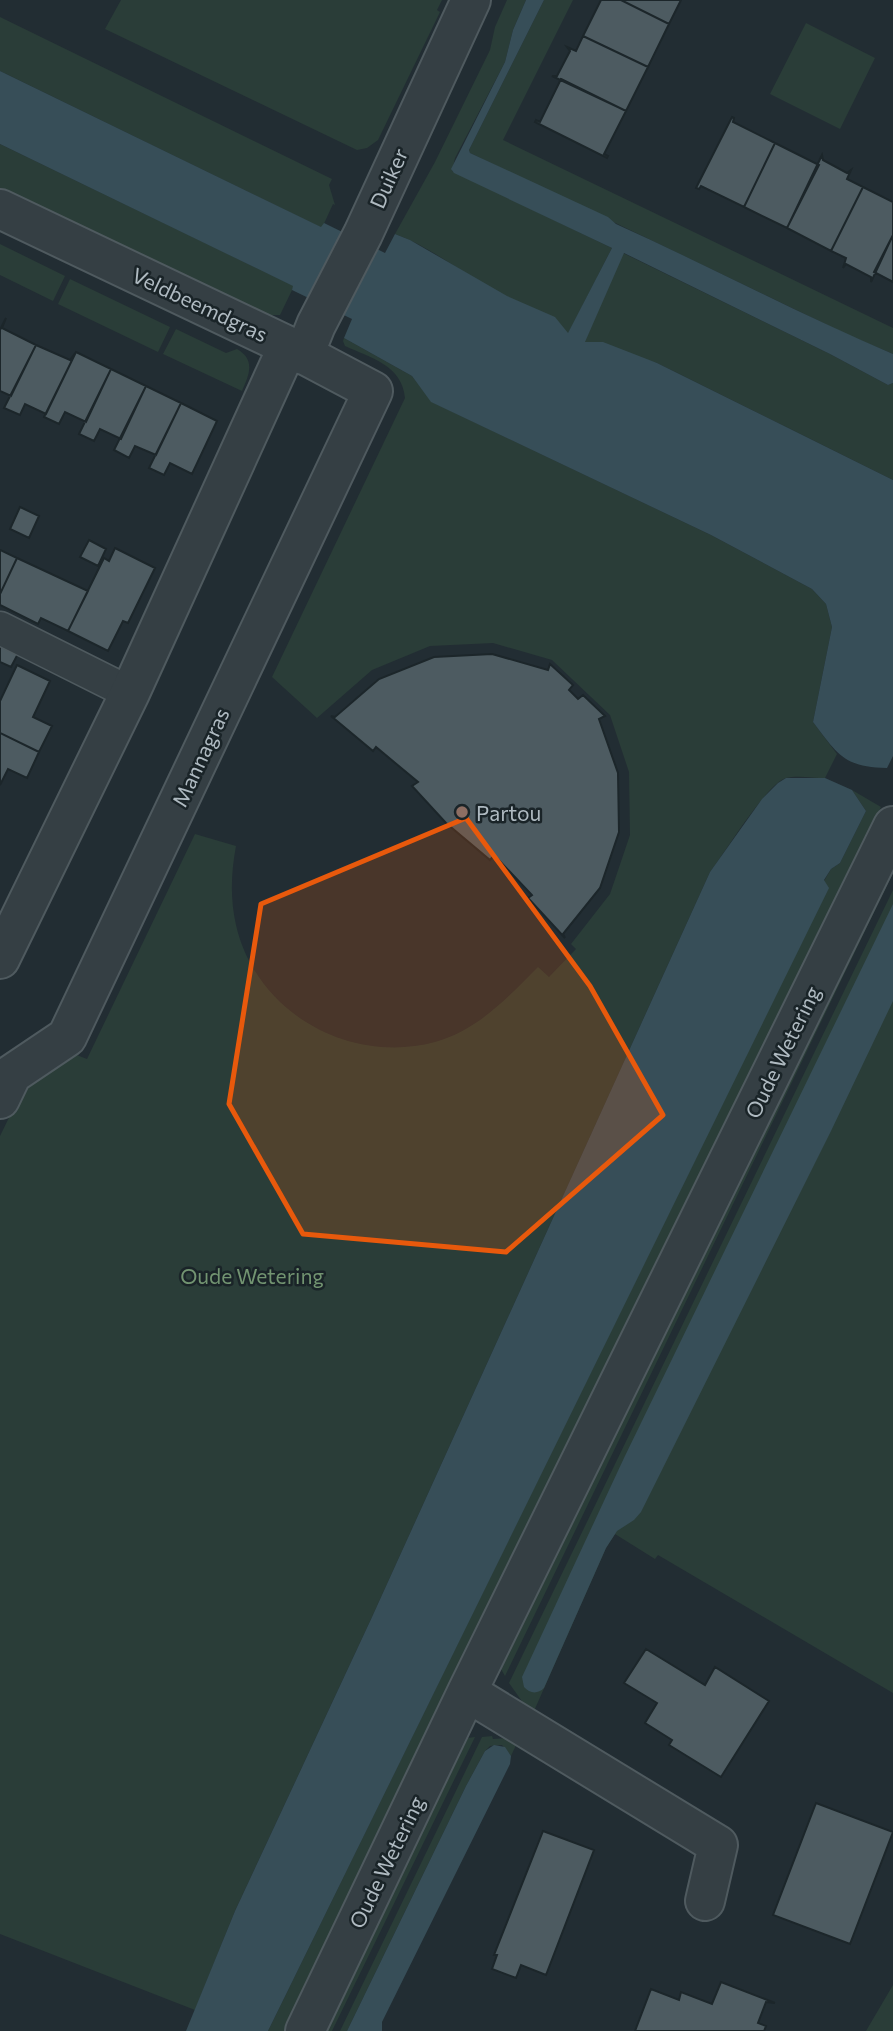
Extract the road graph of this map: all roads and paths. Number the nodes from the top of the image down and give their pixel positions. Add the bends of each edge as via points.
1 (471, 0) edge
2 (0, 209) edge
3 (303, 342) junction
4 (362, 417) joint
5 (0, 628) edge
6 (130, 693) junction
7 (893, 826) edge
8 (0, 959) edge
9 (4, 1079) edge
10 (467, 1692) junction
11 (705, 1900) dead end
12 (305, 2031) edge

1 - 3 street, Duiker via 363,234
2 - 3 street, Veldbeemdgras
3 - 4 street, Veldbeemdgras via 373,391
3 - 6 street
4 - 9 street, Mannagras via 67,1037
5 - 6 street
6 - 8 street
7 - 10 street, Oude Wetering
10 - 11 street via 718,1845
10 - 12 street, Oude Wetering

